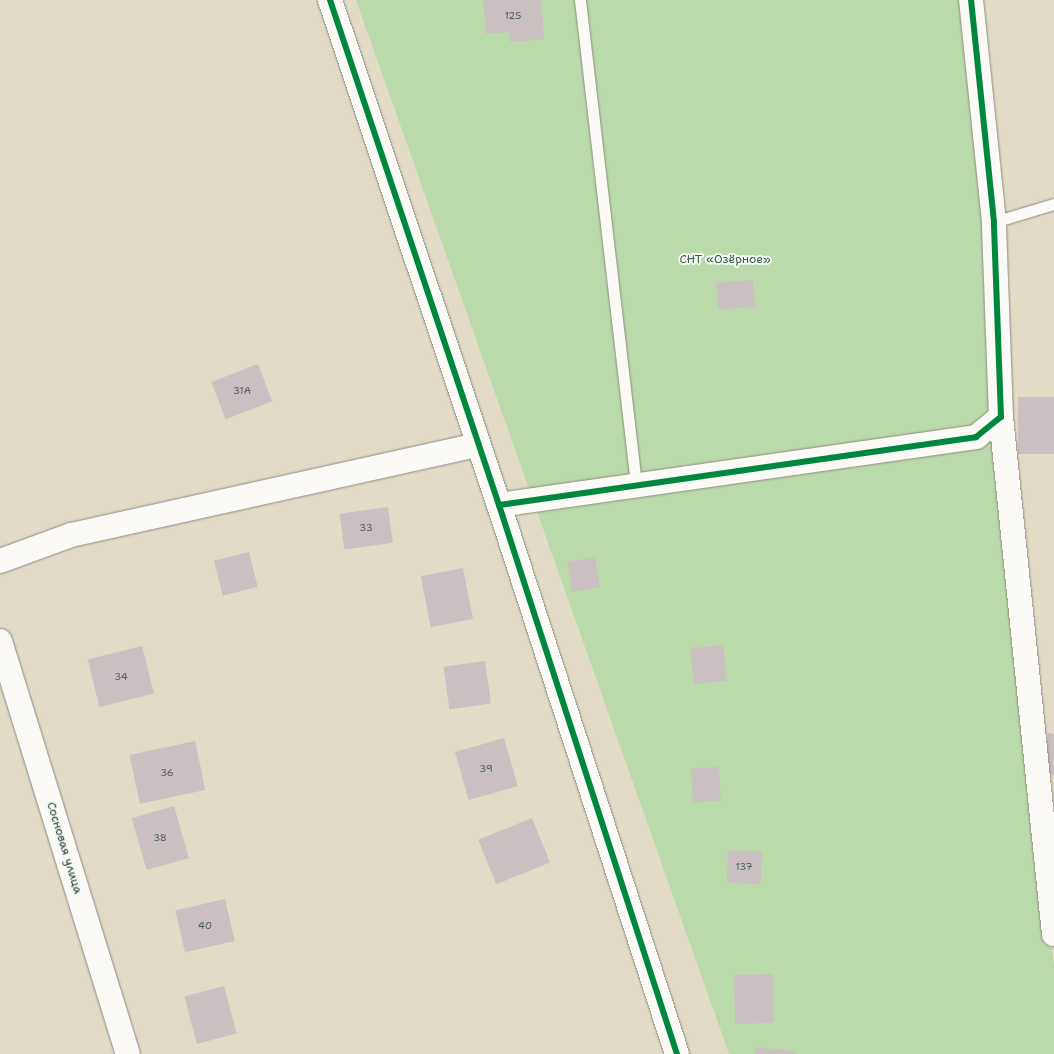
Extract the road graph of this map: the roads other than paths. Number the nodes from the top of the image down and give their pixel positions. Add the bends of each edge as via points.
1 (330, 0) edge
2 (580, 0) edge
3 (971, 0) edge
4 (1054, 204) edge
5 (994, 222) junction
6 (1001, 417) junction
7 (477, 444) junction
8 (636, 485) junction
9 (499, 505) junction
10 (0, 561) edge
11 (0, 641) edge
12 (1054, 934) edge
13 (128, 1054) edge
14 (677, 1054) edge

1 - 7 street
2 - 8 lane
3 - 5 street
4 - 5 lane
5 - 6 street
6 - 8 street via 976,437
6 - 12 street
7 - 9 street
7 - 10 street via 71,536
8 - 9 street
9 - 14 street
11 - 13 street, Сосновая улица

